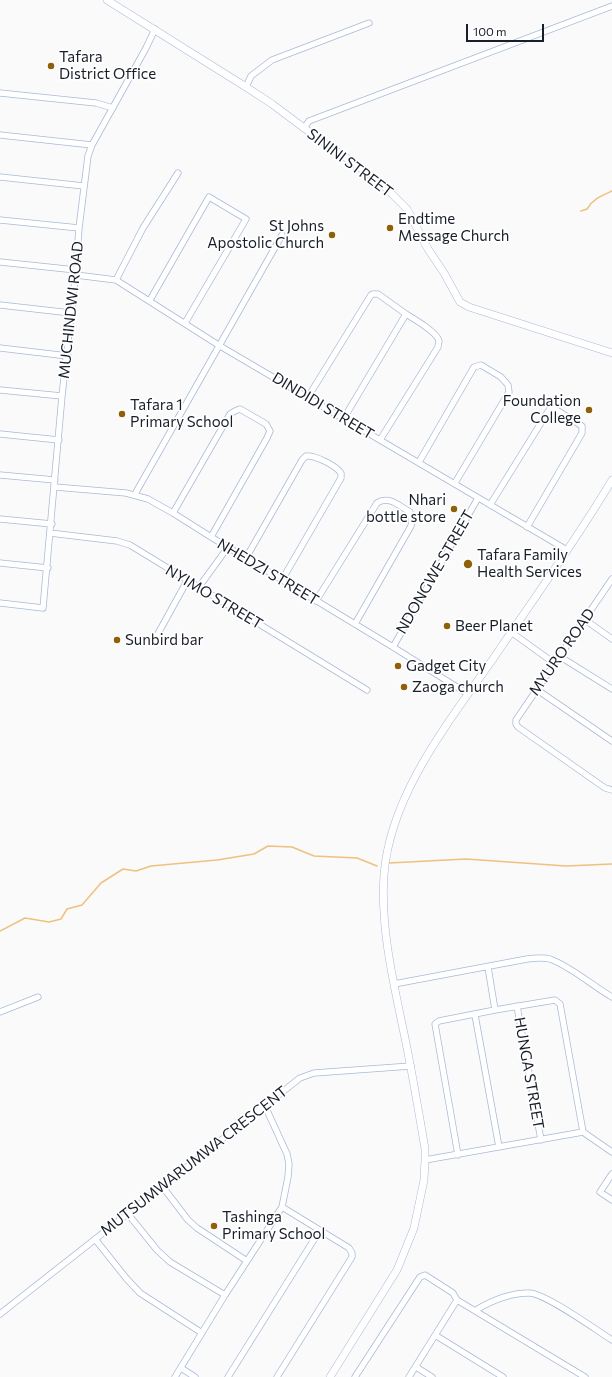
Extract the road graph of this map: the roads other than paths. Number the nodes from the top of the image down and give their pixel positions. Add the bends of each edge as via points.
1 (107, 0) edge
2 (612, 6) edge
3 (369, 23) dead end
4 (155, 29) junction
5 (246, 86) junction
6 (0, 93) edge
7 (113, 108) junction
8 (304, 128) junction
9 (0, 135) edge
10 (92, 145) junction
11 (178, 173) dead end
12 (0, 177) edge
13 (84, 186) junction
14 (0, 220) edge
15 (78, 228) junction
16 (282, 235) dead end
17 (0, 262) edge
18 (76, 272) junction
19 (116, 280) junction
20 (150, 300) junction
21 (0, 305) edge
22 (71, 312) junction
23 (406, 314) junction
24 (185, 323) junction
25 (220, 346) junction
26 (0, 348) edge
27 (612, 354) edge
28 (68, 356) junction
29 (0, 390) edge
30 (62, 396) junction
31 (308, 397) junction
32 (344, 418) junction
33 (0, 434) edge
34 (59, 440) junction
35 (380, 440) junction
36 (419, 462) junction
37 (0, 475) edge
38 (55, 480) junction
39 (612, 480) edge
40 (455, 483) junction
41 (55, 487) junction
42 (135, 494) junction
43 (478, 498) junction
44 (490, 505) junction
45 (173, 513) junction
46 (0, 519) edge
47 (52, 524) junction
48 (527, 527) junction
49 (50, 533) junction
50 (211, 537) junction
51 (228, 547) junction
52 (567, 550) junction
53 (246, 558) junction
54 (0, 563) edge
55 (48, 568) junction
56 (282, 580) junction
57 (187, 581) junction
58 (611, 583) edge
59 (199, 587) junction
60 (316, 601) junction
61 (0, 603) edge
62 (584, 619) junction
63 (355, 624) junction
64 (511, 632) junction
65 (612, 638) edge
66 (155, 639) dead end
67 (393, 647) junction
68 (559, 656) junction
69 (554, 662) junction
70 (536, 689) junction
71 (612, 689) edge
72 (367, 690) dead end
73 (468, 694) junction
74 (612, 740) edge
75 (612, 790) edge
76 (488, 967) junction
77 (394, 984) junction
78 (38, 997) dead end
79 (612, 997) edge
80 (517, 1006) junction
81 (495, 1010) junction
82 (0, 1012) edge
83 (475, 1015) junction
84 (411, 1066) junction
85 (265, 1106) junction
86 (583, 1132) junction
87 (541, 1140) junction
88 (499, 1147) junction
89 (612, 1152) edge
90 (458, 1155) junction
91 (425, 1160) junction
92 (612, 1174) edge
93 (162, 1186) junction
94 (612, 1200) edge
95 (282, 1207) junction
96 (128, 1214) junction
97 (320, 1230) junction
98 (95, 1239) junction
99 (247, 1261) junction
100 (226, 1295) junction
101 (457, 1300) junction
102 (476, 1310) junction
103 (0, 1314) edge
104 (202, 1333) junction
105 (435, 1335) junction
106 (612, 1340) edge
107 (416, 1367) junction
108 (181, 1368) junction
109 (175, 1377) edge
110 (195, 1377) edge
111 (228, 1377) edge
112 (277, 1377) edge
113 (330, 1377) edge
114 (355, 1377) edge
115 (410, 1377) edge
116 (432, 1377) edge
117 (503, 1377) edge
118 (584, 1377) edge

1 - 4 street, SININI STREET
2 - 8 street via 309,121
3 - 5 street via 272,60 251,76
4 - 5 street, SININI STREET
4 - 7 street, MUCHINDWI ROAD
5 - 8 street, SININI STREET
6 - 7 street via 96,102
7 - 10 street, MUCHINDWI ROAD
8 - 27 street, SININI STREET via 380,182 406,209 460,302
9 - 10 street
10 - 13 street, MUCHINDWI ROAD
11 - 19 street via 143,228
12 - 13 street
13 - 15 street, MUCHINDWI ROAD
14 - 15 street
15 - 18 street, MUCHINDWI ROAD
16 - 25 street
17 - 18 street, DINDIDI STREET
18 - 19 street, DINDIDI STREET
18 - 22 street, MUCHINDWI ROAD
19 - 20 street, DINDIDI STREET
20 - 24 street, DINDIDI STREET
20 - 24 street via 209,196 246,219
21 - 22 street
22 - 28 street, MUCHINDWI ROAD
23 - 31 street via 378,294 371,295
23 - 32 street
23 - 35 street via 430,330 438,339 438,347
24 - 25 street, DINDIDI STREET
25 - 31 street, DINDIDI STREET
25 - 42 street
26 - 28 street
28 - 30 street, MUCHINDWI ROAD
29 - 30 street
30 - 34 street, MUCHINDWI ROAD
31 - 32 street, DINDIDI STREET
32 - 35 street, DINDIDI STREET
33 - 34 street
34 - 38 street, MUCHINDWI ROAD
35 - 36 street, DINDIDI STREET
36 - 40 street, DINDIDI STREET
36 - 40 street via 474,367 483,366 506,381 509,392
37 - 38 street
38 - 41 street, MUCHINDWI ROAD
39 - 52 street
40 - 43 street, DINDIDI STREET
41 - 42 street, NHEDZI STREET
41 - 47 street, MUCHINDWI ROAD
42 - 45 street, NHEDZI STREET
43 - 44 street, DINDIDI STREET
43 - 67 street, NDONGWE STREET
44 - 48 street, DINDIDI STREET
44 - 48 street via 548,410 555,409 582,426 582,433
45 - 50 street, NHEDZI STREET
45 - 50 street via 230,414 240,409 266,424 270,430 267,438
46 - 47 street
47 - 49 street, MUCHINDWI ROAD
48 - 52 street, DINDIDI STREET
49 - 55 street, MUCHINDWI ROAD
49 - 57 street, NYIMO STREET via 124,542
50 - 51 street, NHEDZI STREET
51 - 53 street, NHEDZI STREET
51 - 59 street
52 - 64 street
53 - 56 street, NHEDZI STREET
53 - 56 street via 306,456 311,455 338,468 341,478
54 - 55 street
55 - 61 street, MUCHINDWI ROAD via 44,608
56 - 60 street, NHEDZI STREET
57 - 59 street, NYIMO STREET
57 - 66 street
58 - 62 street, MYURO ROAD
59 - 72 street, NYIMO STREET
60 - 63 street, NHEDZI STREET
60 - 63 street via 377,503 381,500 392,501 410,512 411,526
62 - 65 street
62 - 68 street, MYURO ROAD
63 - 67 street, NHEDZI STREET
64 - 69 street
64 - 73 street
67 - 73 street, NHEDZI STREET
68 - 69 street, MYURO ROAD
68 - 71 street
69 - 70 street, MYURO ROAD
70 - 74 street
70 - 75 street, MYURO ROAD via 516,720 518,727 605,788
73 - 77 street via 413,782 398,812 391,836 386,856 384,896
76 - 77 street
76 - 79 street via 527,959 549,959
76 - 81 street
77 - 84 street
78 - 82 street
80 - 81 street
80 - 86 street via 555,1000 561,1006
80 - 87 street, HUNGA STREET
81 - 83 street
83 - 88 street
83 - 90 street via 439,1021 435,1024
84 - 85 street, MUTSUMWARUMWA CRESCENT via 306,1076
84 - 91 street
85 - 93 street, MUTSUMWARUMWA CRESCENT
85 - 95 street via 287,1154 288,1176
86 - 87 street
86 - 89 street
87 - 88 street
88 - 90 street
90 - 91 street
91 - 113 street via 424,1180 414,1228 397,1270
92 - 94 street via 600,1192
93 - 96 street, MUTSUMWARUMWA CRESCENT
93 - 99 street via 197,1228
95 - 97 street
95 - 99 street
96 - 98 street, MUTSUMWARUMWA CRESCENT
96 - 100 street via 170,1262
97 - 111 street
97 - 112 street via 349,1248 352,1257
98 - 103 street, MUTSUMWARUMWA CRESCENT
98 - 104 street via 140,1293
99 - 100 street
100 - 104 street
101 - 102 street
101 - 105 street
101 - 114 street via 456,1295 425,1275 421,1276
102 - 106 street via 501,1298 530,1293 551,1302
102 - 118 street
104 - 108 street
105 - 107 street
105 - 117 street
107 - 115 street
107 - 116 street
108 - 109 street
108 - 110 street

